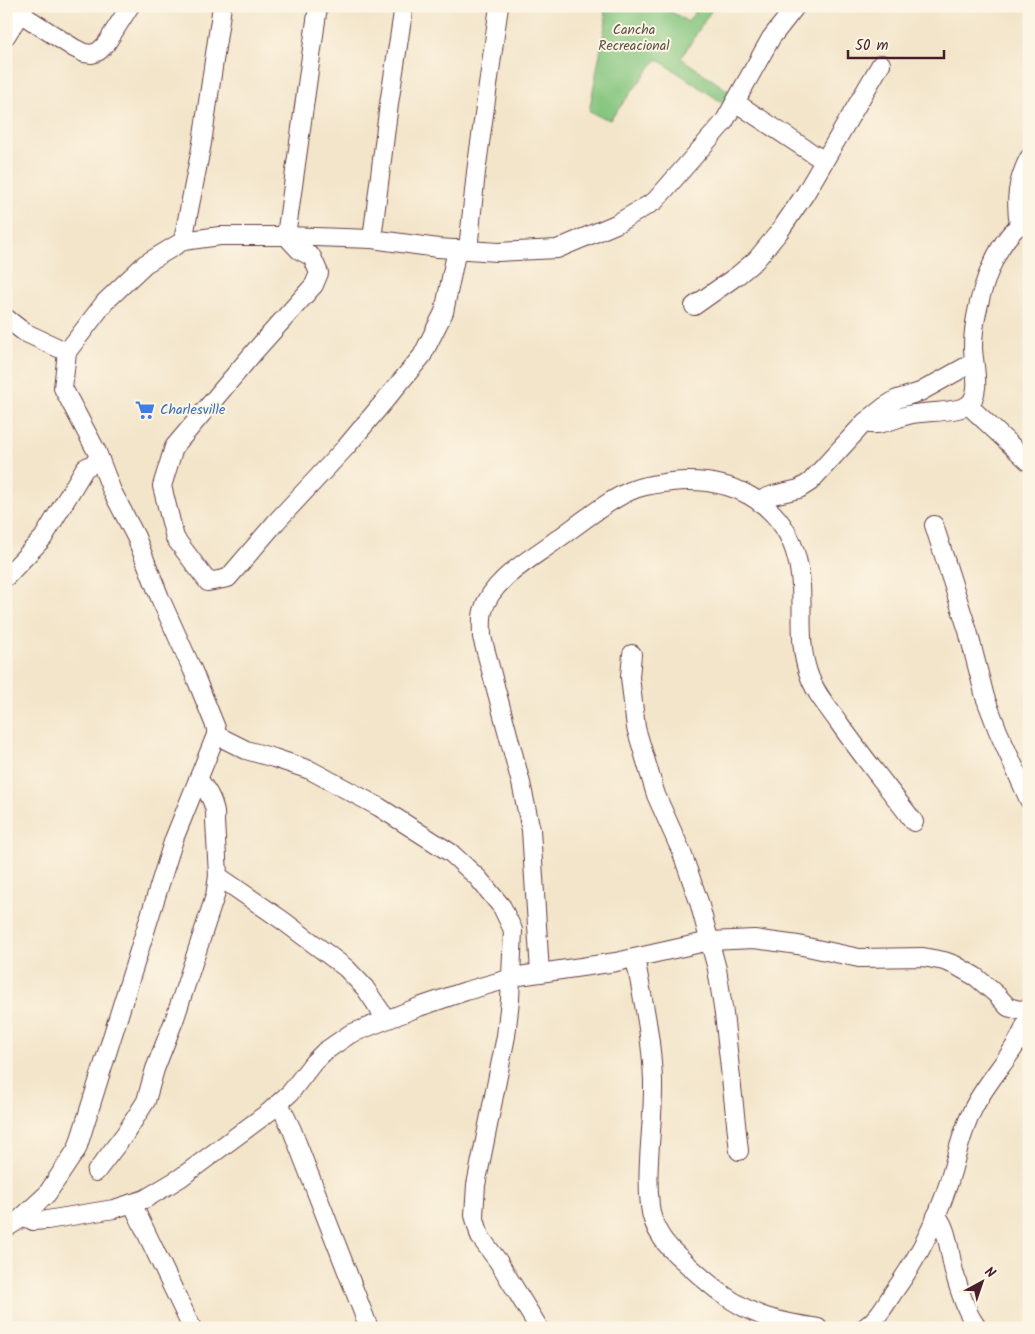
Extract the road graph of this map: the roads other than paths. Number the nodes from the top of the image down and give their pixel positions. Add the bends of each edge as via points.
1 (130, 6) edge
2 (222, 6) edge
3 (318, 6) edge
4 (404, 6) edge
5 (499, 6) edge
6 (796, 6) edge
7 (23, 10) edge
8 (6, 36) edge
9 (881, 64) dead end
10 (736, 102) junction
11 (1029, 158) edge
12 (824, 161) junction
13 (1024, 222) edge
14 (286, 236) junction
15 (372, 239) junction
16 (183, 242) junction
17 (463, 249) junction
18 (694, 306) dead end
19 (6, 318) edge
20 (67, 352) junction
21 (974, 362) junction
22 (968, 405) junction
23 (865, 422) junction
24 (100, 460) junction
25 (1029, 462) edge
26 (759, 502) junction
27 (934, 525) dead end
28 (6, 577) edge
29 (632, 654) dead end
30 (216, 735) junction
31 (198, 779) junction
32 (1029, 800) edge
33 (914, 822) dead end
34 (218, 876) junction
35 (710, 941) junction
36 (635, 958) junction
37 (540, 974) junction
38 (512, 978) junction
39 (1029, 1009) edge
40 (1029, 1015) edge
41 (386, 1019) junction
42 (279, 1103) junction
43 (738, 1151) dead end
44 (96, 1172) dead end
45 (132, 1203) junction
46 (24, 1216) junction
47 (936, 1216) junction
48 (6, 1228) edge
49 (192, 1328) edge
50 (369, 1328) edge
51 (539, 1328) edge
52 (818, 1328) edge
53 (864, 1328) edge
54 (978, 1328) edge

1 - 7 street via 106,44 92,54 74,48
2 - 16 street via 202,143
3 - 14 street
4 - 15 street
5 - 17 street
6 - 10 street via 771,38
7 - 8 street
9 - 12 street
10 - 12 street
10 - 17 street via 724,122 655,201 616,224 557,249 498,252
11 - 13 street via 1017,192 1017,209
12 - 18 street via 780,232 756,260
13 - 21 street via 1002,243 986,280 972,346
14 - 15 street
14 - 16 street via 220,236
14 - 17 street via 299,250 312,256 319,273 314,285 174,447 162,486 176,538 208,582 228,578 346,447 422,356 444,312
15 - 17 street
16 - 20 street via 138,270 105,302
19 - 20 street via 34,337
20 - 24 street via 63,388
21 - 22 street via 976,392
21 - 23 street via 920,392 890,403
22 - 23 street via 959,409 911,414 872,425
22 - 25 street
23 - 26 street via 810,482 799,489
24 - 28 street via 85,468 43,538
24 - 30 street via 193,671
26 - 33 street via 782,524 797,559 802,644 814,686
26 - 37 street via 728,486 698,481 657,483 632,490 526,562 488,597 481,619 482,637 531,830
27 - 32 street via 985,696
29 - 35 street via 630,677 636,728 656,795 682,853
30 - 31 street
30 - 38 street via 246,750 310,770 379,807 451,853 478,878 514,930
31 - 34 street via 216,812
31 - 46 street via 174,839 77,1149 47,1194
34 - 41 street via 346,968 365,988
34 - 44 street via 210,916 146,1101
35 - 36 street
35 - 39 street via 775,941 859,958 934,958 976,977 1008,1006 1018,1010
35 - 43 street via 724,1014
36 - 37 street
36 - 52 street via 651,1046 650,1207 662,1239 679,1258 727,1298 763,1316
37 - 38 street
38 - 41 street
38 - 51 street via 506,1036 474,1195 474,1215 480,1238
40 - 47 street via 1022,1035 973,1109
41 - 42 street via 336,1042
42 - 45 street via 180,1178
42 - 50 street
45 - 46 street via 47,1220 34,1221
45 - 49 street
46 - 48 street
47 - 53 street via 900,1283
47 - 54 street via 942,1224 971,1319

